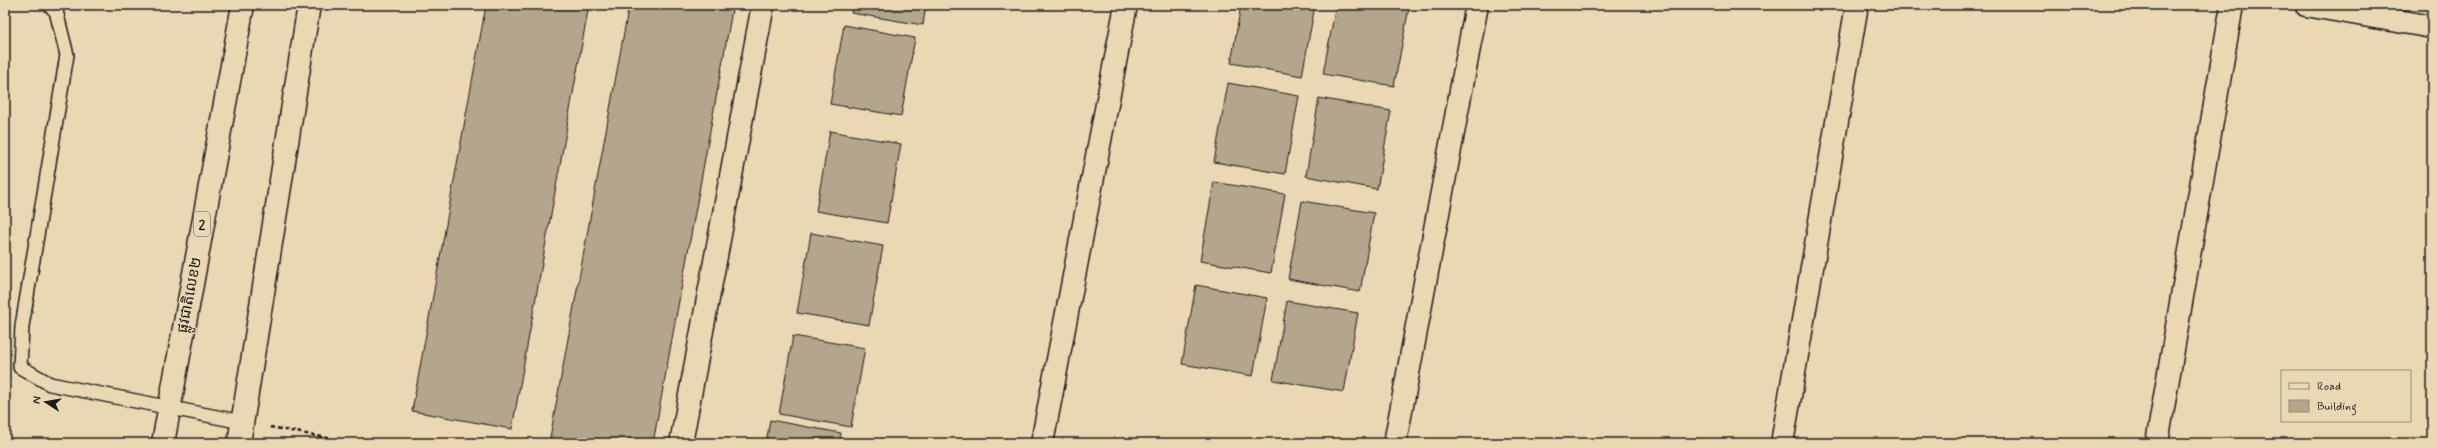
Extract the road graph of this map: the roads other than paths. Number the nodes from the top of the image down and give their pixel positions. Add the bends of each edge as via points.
1 (49, 5) edge
2 (243, 5) edge
3 (310, 5) edge
4 (763, 5) edge
5 (1126, 5) edge
6 (1477, 5) edge
7 (1857, 5) edge
8 (2232, 5) edge
9 (2306, 5) edge
10 (2432, 27) edge
11 (168, 406) junction
12 (242, 422) junction
13 (162, 443) edge
14 (239, 443) edge
15 (681, 443) edge
16 (1042, 443) edge
17 (1395, 443) edge
18 (1782, 443) edge
19 (2157, 443) edge

1 - 11 lane via 56,11 68,56 22,326 20,367 50,384
2 - 11 main road, ផ្លូវជាតិលេខ២ / 2
3 - 12 main road
4 - 15 main road
5 - 16 main road
6 - 17 main road
7 - 18 main road
8 - 19 main road
9 - 10 main road
11 - 12 lane
11 - 13 main road, ផ្លូវជាតិលេខ២ / 2
12 - 14 main road

